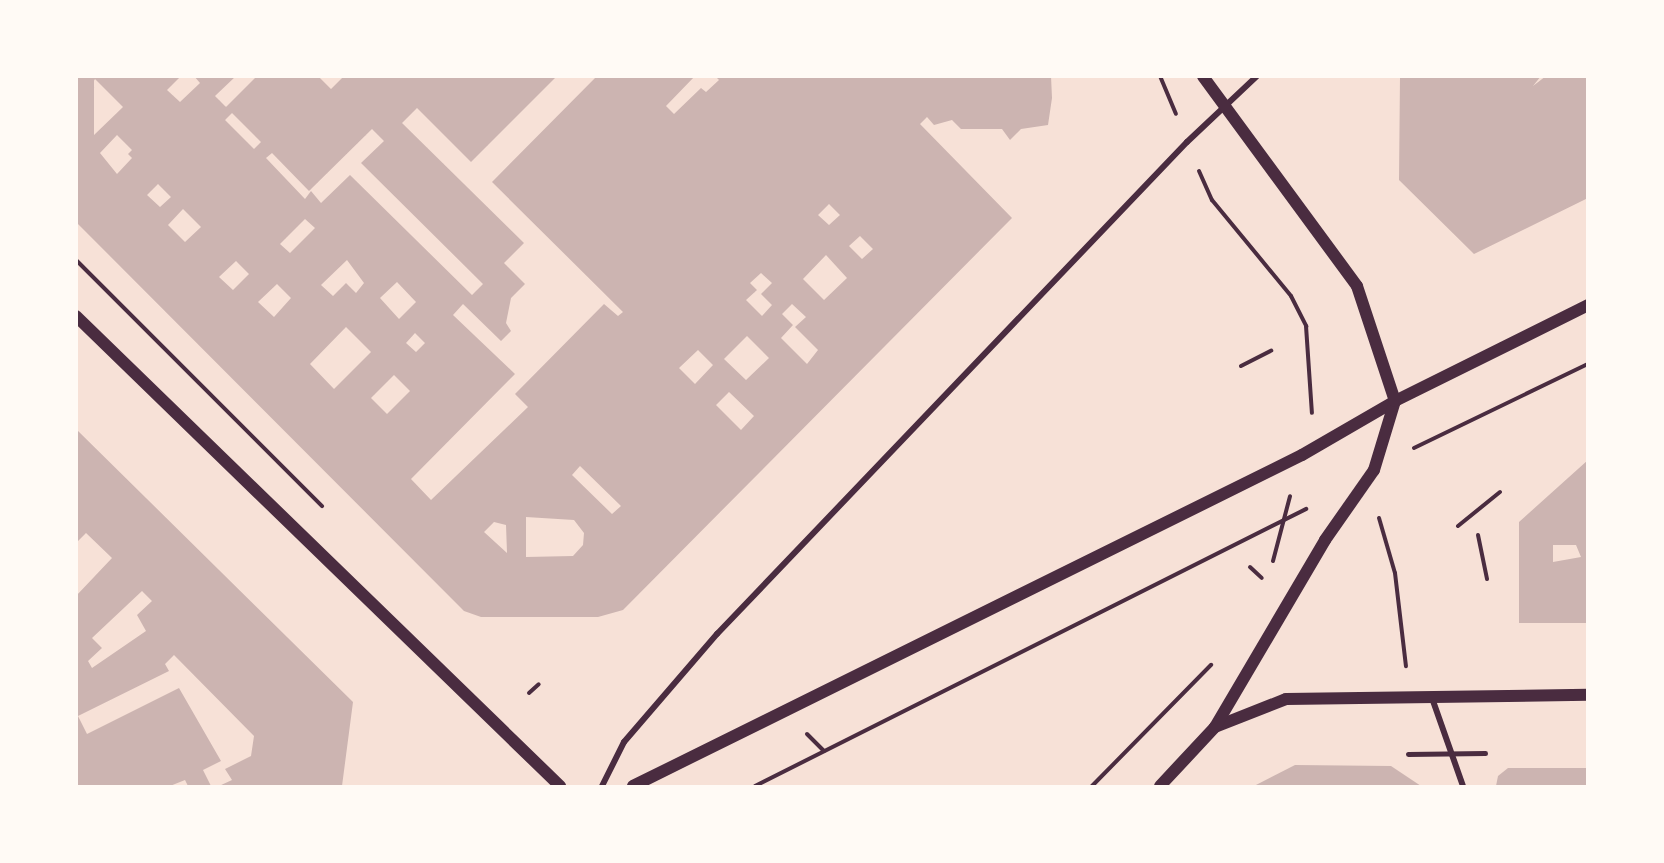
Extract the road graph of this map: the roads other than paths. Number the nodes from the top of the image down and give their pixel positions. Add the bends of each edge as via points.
1 (1203, 76) edge
2 (1257, 76) edge
3 (1227, 106) junction
4 (1587, 305) edge
5 (76, 316) edge
6 (1395, 401) junction
7 (1431, 694) junction
8 (1587, 695) edge
9 (1215, 727) junction
10 (1485, 753) dead end
11 (1408, 754) dead end
12 (1451, 754) junction
13 (560, 786) edge
14 (602, 786) edge
15 (633, 786) edge
16 (1160, 786) edge
17 (1463, 786) edge

1 - 3 main road
2 - 3 street
3 - 6 main road via 1357,286
3 - 14 street via 1187,142 717,634 624,742
4 - 6 main road
5 - 13 main road
6 - 9 main road via 1374,470 1325,540
6 - 15 main road via 1302,454
7 - 8 main road
7 - 9 main road via 1286,699
7 - 12 street
9 - 16 main road
10 - 12 street
11 - 12 street
12 - 17 street

